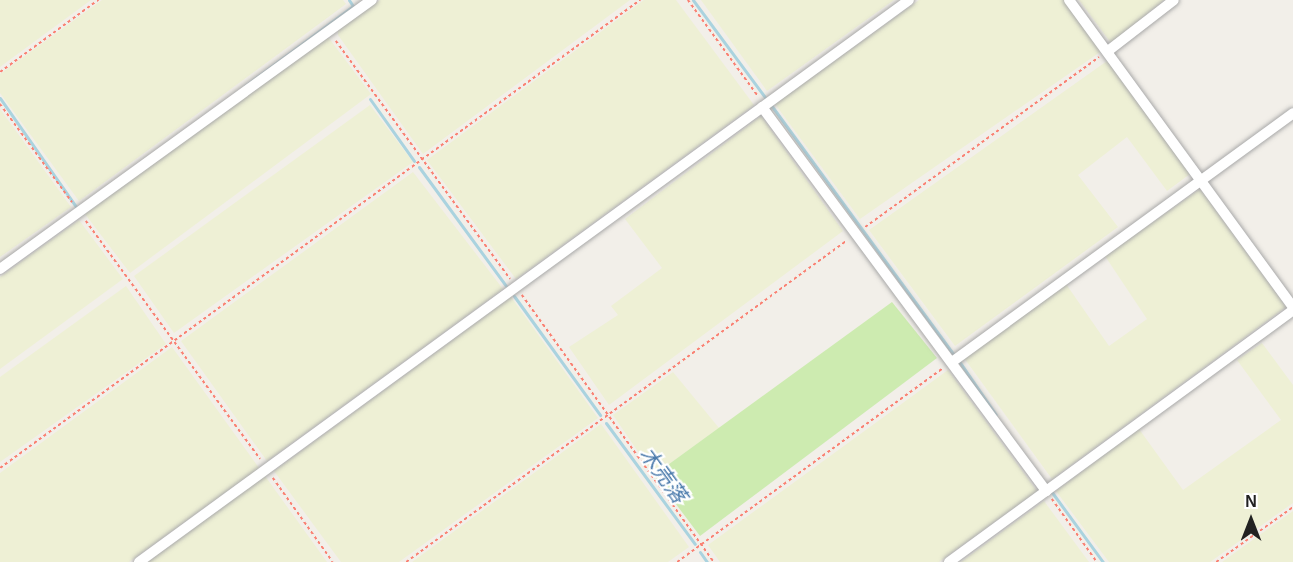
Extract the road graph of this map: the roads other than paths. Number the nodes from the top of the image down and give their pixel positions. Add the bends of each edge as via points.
1 (372, 0) edge
2 (909, 0) edge
3 (1070, 0) edge
4 (1174, 0) edge
5 (360, 3) edge
6 (1108, 51) junction
7 (764, 106) junction
8 (1293, 113) edge
9 (1201, 179) junction
10 (0, 269) edge
11 (1293, 309) edge
12 (952, 362) junction
13 (1046, 491) junction
14 (139, 562) edge
15 (949, 562) edge

1 - 5 street
2 - 7 street
3 - 6 street
4 - 6 street
5 - 10 street
6 - 9 street
7 - 12 street
7 - 14 street
8 - 9 street
9 - 11 street
9 - 12 street
11 - 13 street
12 - 13 street
13 - 15 street

